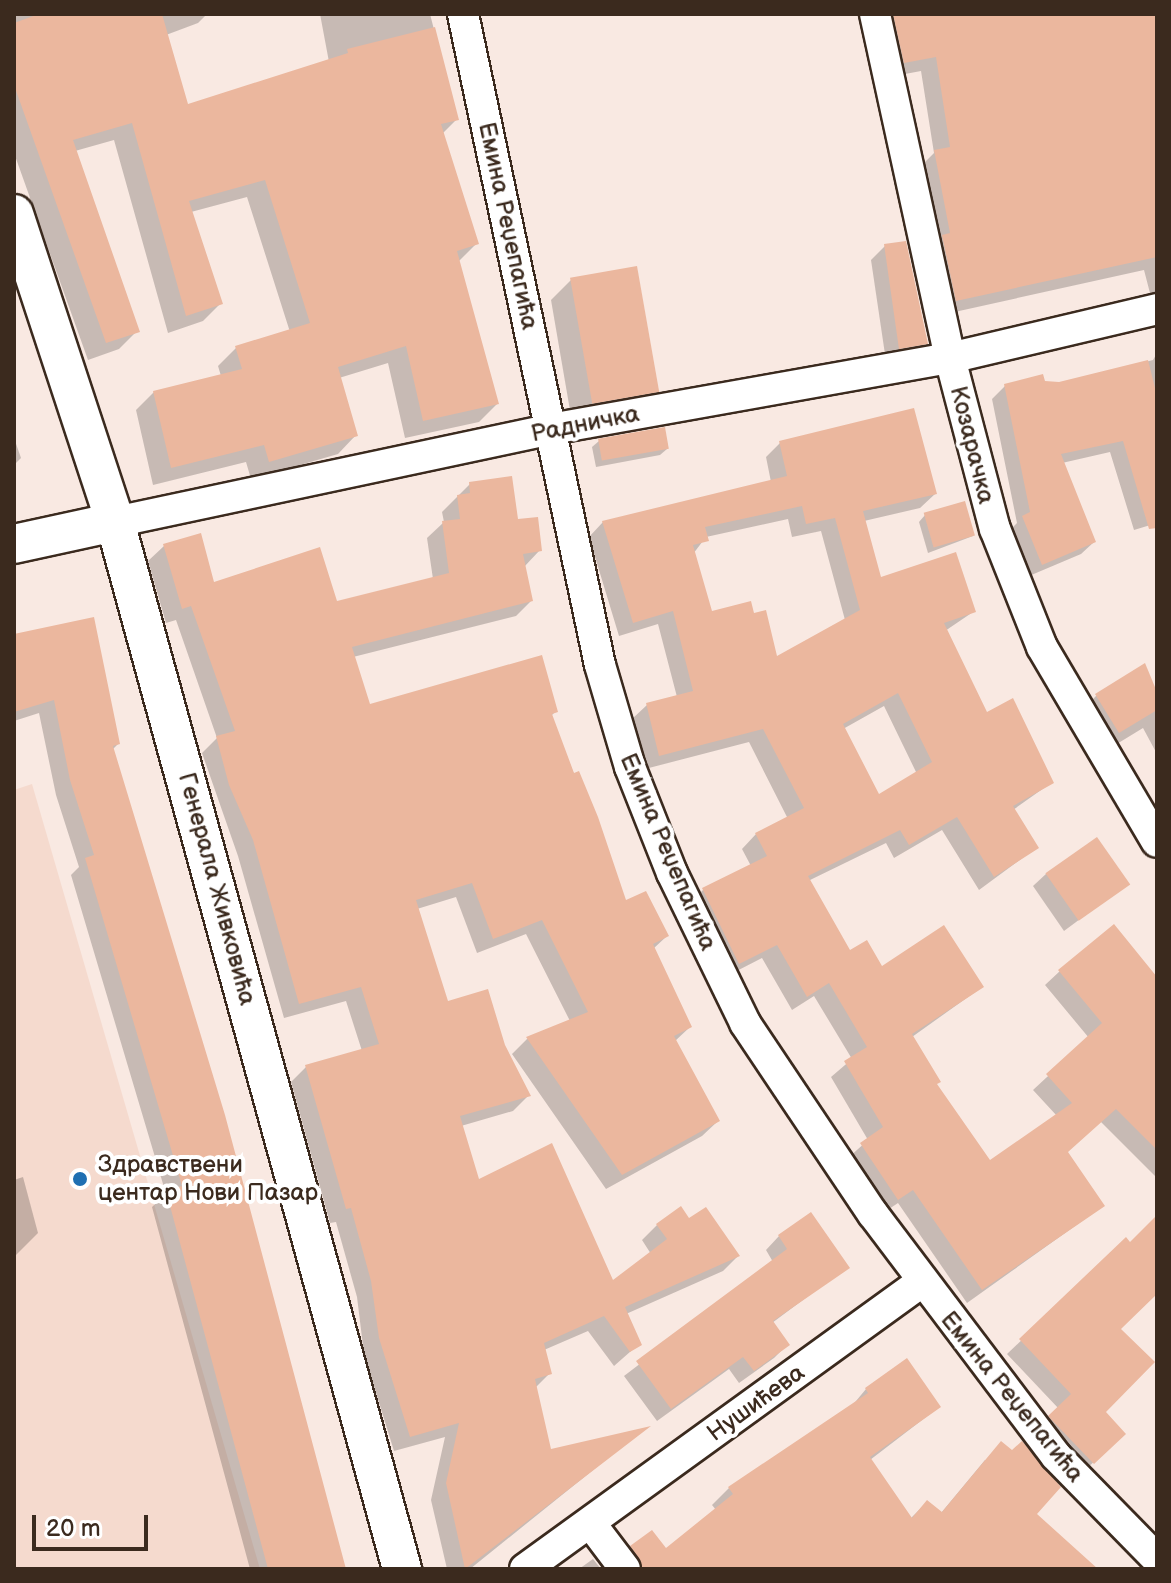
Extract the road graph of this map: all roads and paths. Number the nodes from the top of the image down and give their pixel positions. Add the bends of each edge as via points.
1 (463, 14) edge
2 (875, 14) edge
3 (14, 214) edge
4 (1157, 309) edge
5 (950, 358) junction
6 (551, 429) junction
7 (115, 522) junction
8 (14, 544) edge
9 (1157, 842) edge
10 (921, 1282) junction
11 (591, 1524) junction
12 (1157, 1559) edge
13 (402, 1569) edge
14 (525, 1569) edge
15 (625, 1569) edge

1 - 6 street, Емина Реџепагића
2 - 5 street, Козарачка
3 - 7 street, Генерала Живковића
4 - 5 street, Радничка
5 - 6 street, Радничка
5 - 9 street, Козарачка via 995,529 1018,594 1068,696
6 - 7 street, Радничка
6 - 10 street, Емина Реџепагића via 600,665 630,767 672,873 745,1023
7 - 8 street, Радничка
7 - 13 street, Генерала Живковића
10 - 11 street, Нушићева
10 - 12 street, Емина Реџепагића via 1056,1456
11 - 14 street, Нушићева
11 - 15 street

